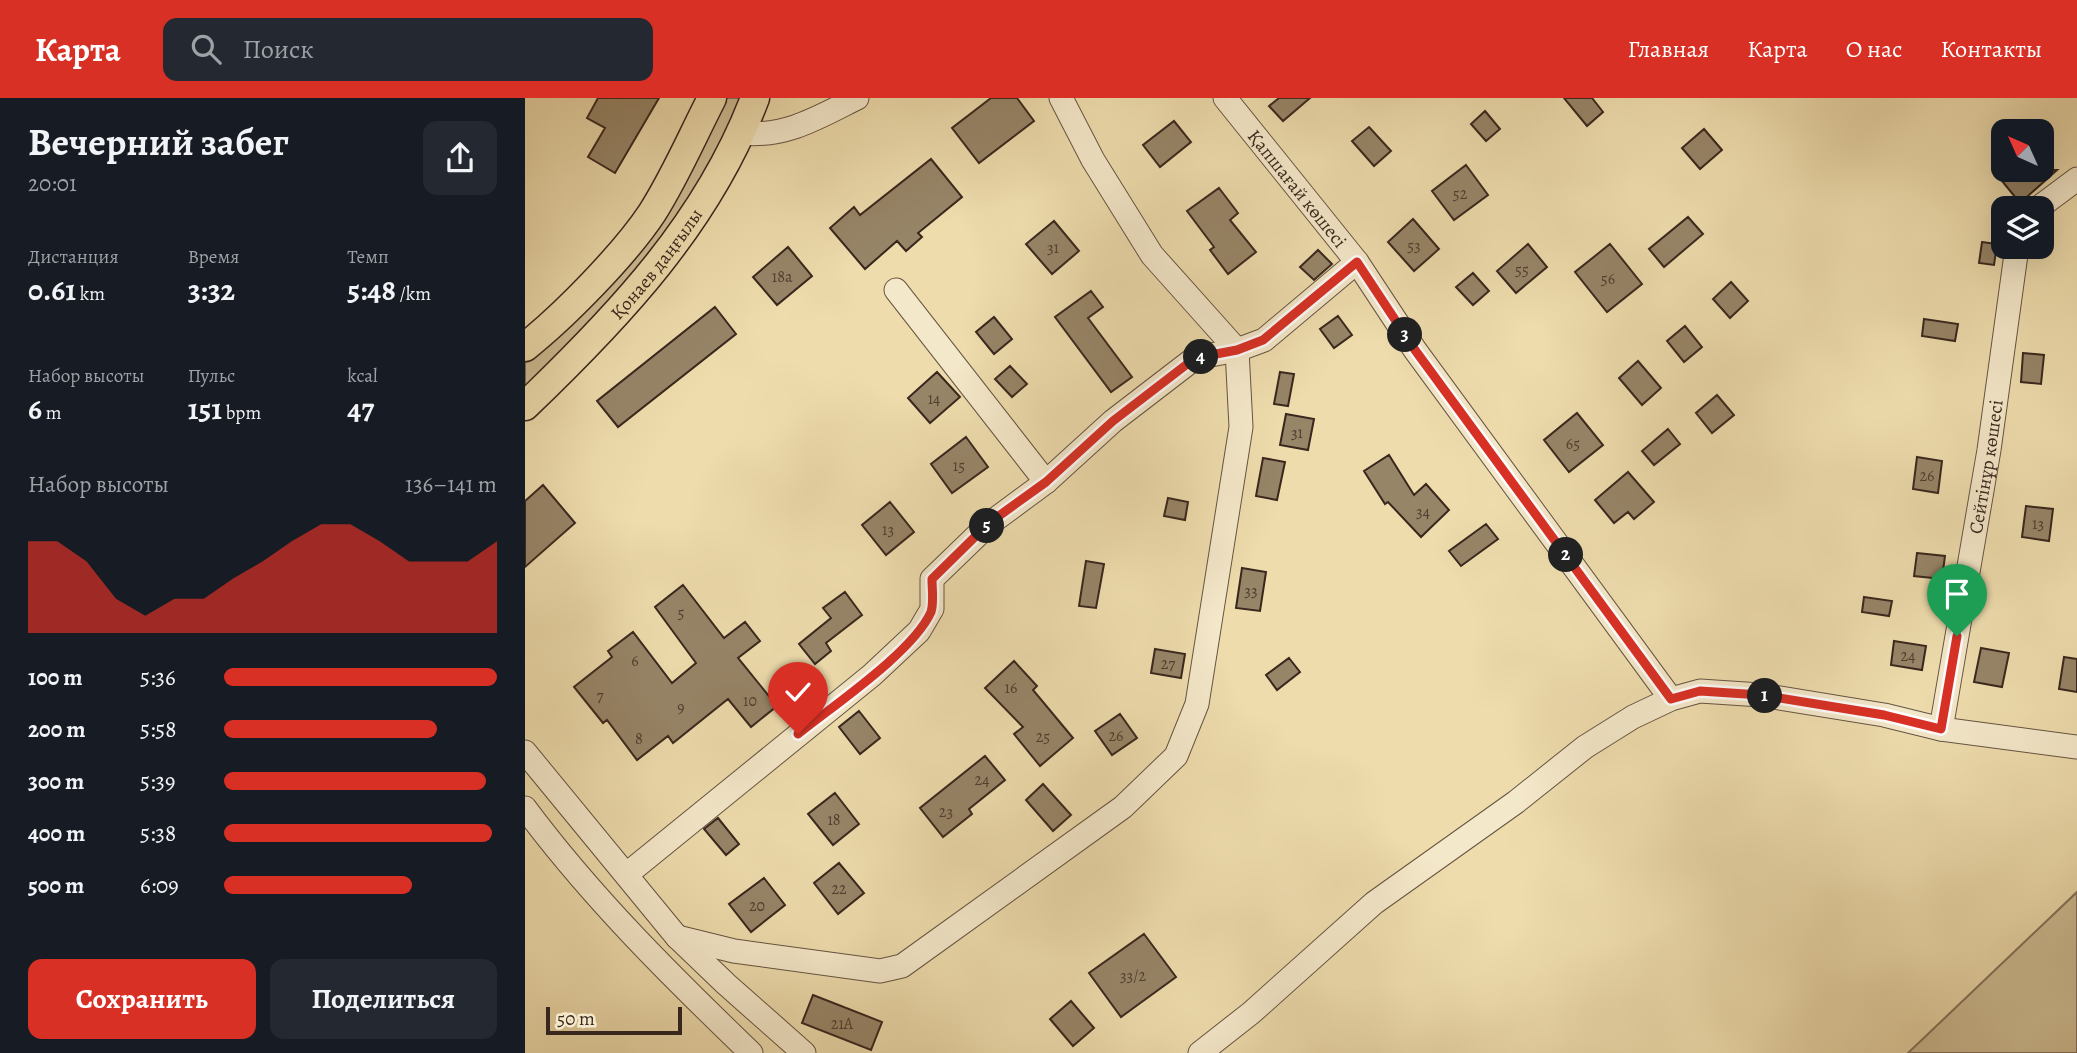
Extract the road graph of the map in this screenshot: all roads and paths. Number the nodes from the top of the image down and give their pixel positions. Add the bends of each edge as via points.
1 (712, 98) edge
2 (755, 98) edge
3 (857, 98) edge
4 (1061, 98) edge
5 (1231, 100) edge
6 (742, 133) junction
7 (2077, 179) edge
8 (2054, 196) edge
9 (2015, 259) edge
10 (1357, 262) junction
11 (896, 290) dead end
12 (525, 347) edge
13 (1237, 350) junction
14 (525, 406) edge
15 (1046, 482) junction
16 (1671, 699) junction
17 (1941, 729) junction
18 (2077, 747) edge
19 (525, 752) edge
20 (525, 808) edge
21 (628, 874) junction
22 (677, 937) junction
23 (751, 1053) edge
24 (804, 1053) edge
25 (1200, 1053) edge

1 - 12 main road, Қонаев даңғылы via 651,215 547,330
2 - 6 main road, Қонаев даңғылы
3 - 6 street via 798,128 763,136
4 - 13 street via 1093,160 1152,254
5 - 10 street, Қапшағай көшесі
6 - 14 main road, Қонаев даңғылы via 688,226 654,272
7 - 8 street
9 - 17 street, Сейтінұр көшесі via 1989,450
10 - 13 street via 1263,340
10 - 16 street, Қапшағай көшесі via 1415,350
11 - 15 street
13 - 15 street via 1195,358 1113,421
13 - 22 street via 1241,427 1197,704 1177,756 1123,807 902,966 880,971 734,951
15 - 21 street via 989,523 932,579 932,609 919,631 872,675
16 - 17 street via 1700,691 1761,695
16 - 25 street via 1585,747 1374,903
17 - 18 street
19 - 21 street
20 - 23 street via 561,857 665,970
21 - 22 street
22 - 24 street

